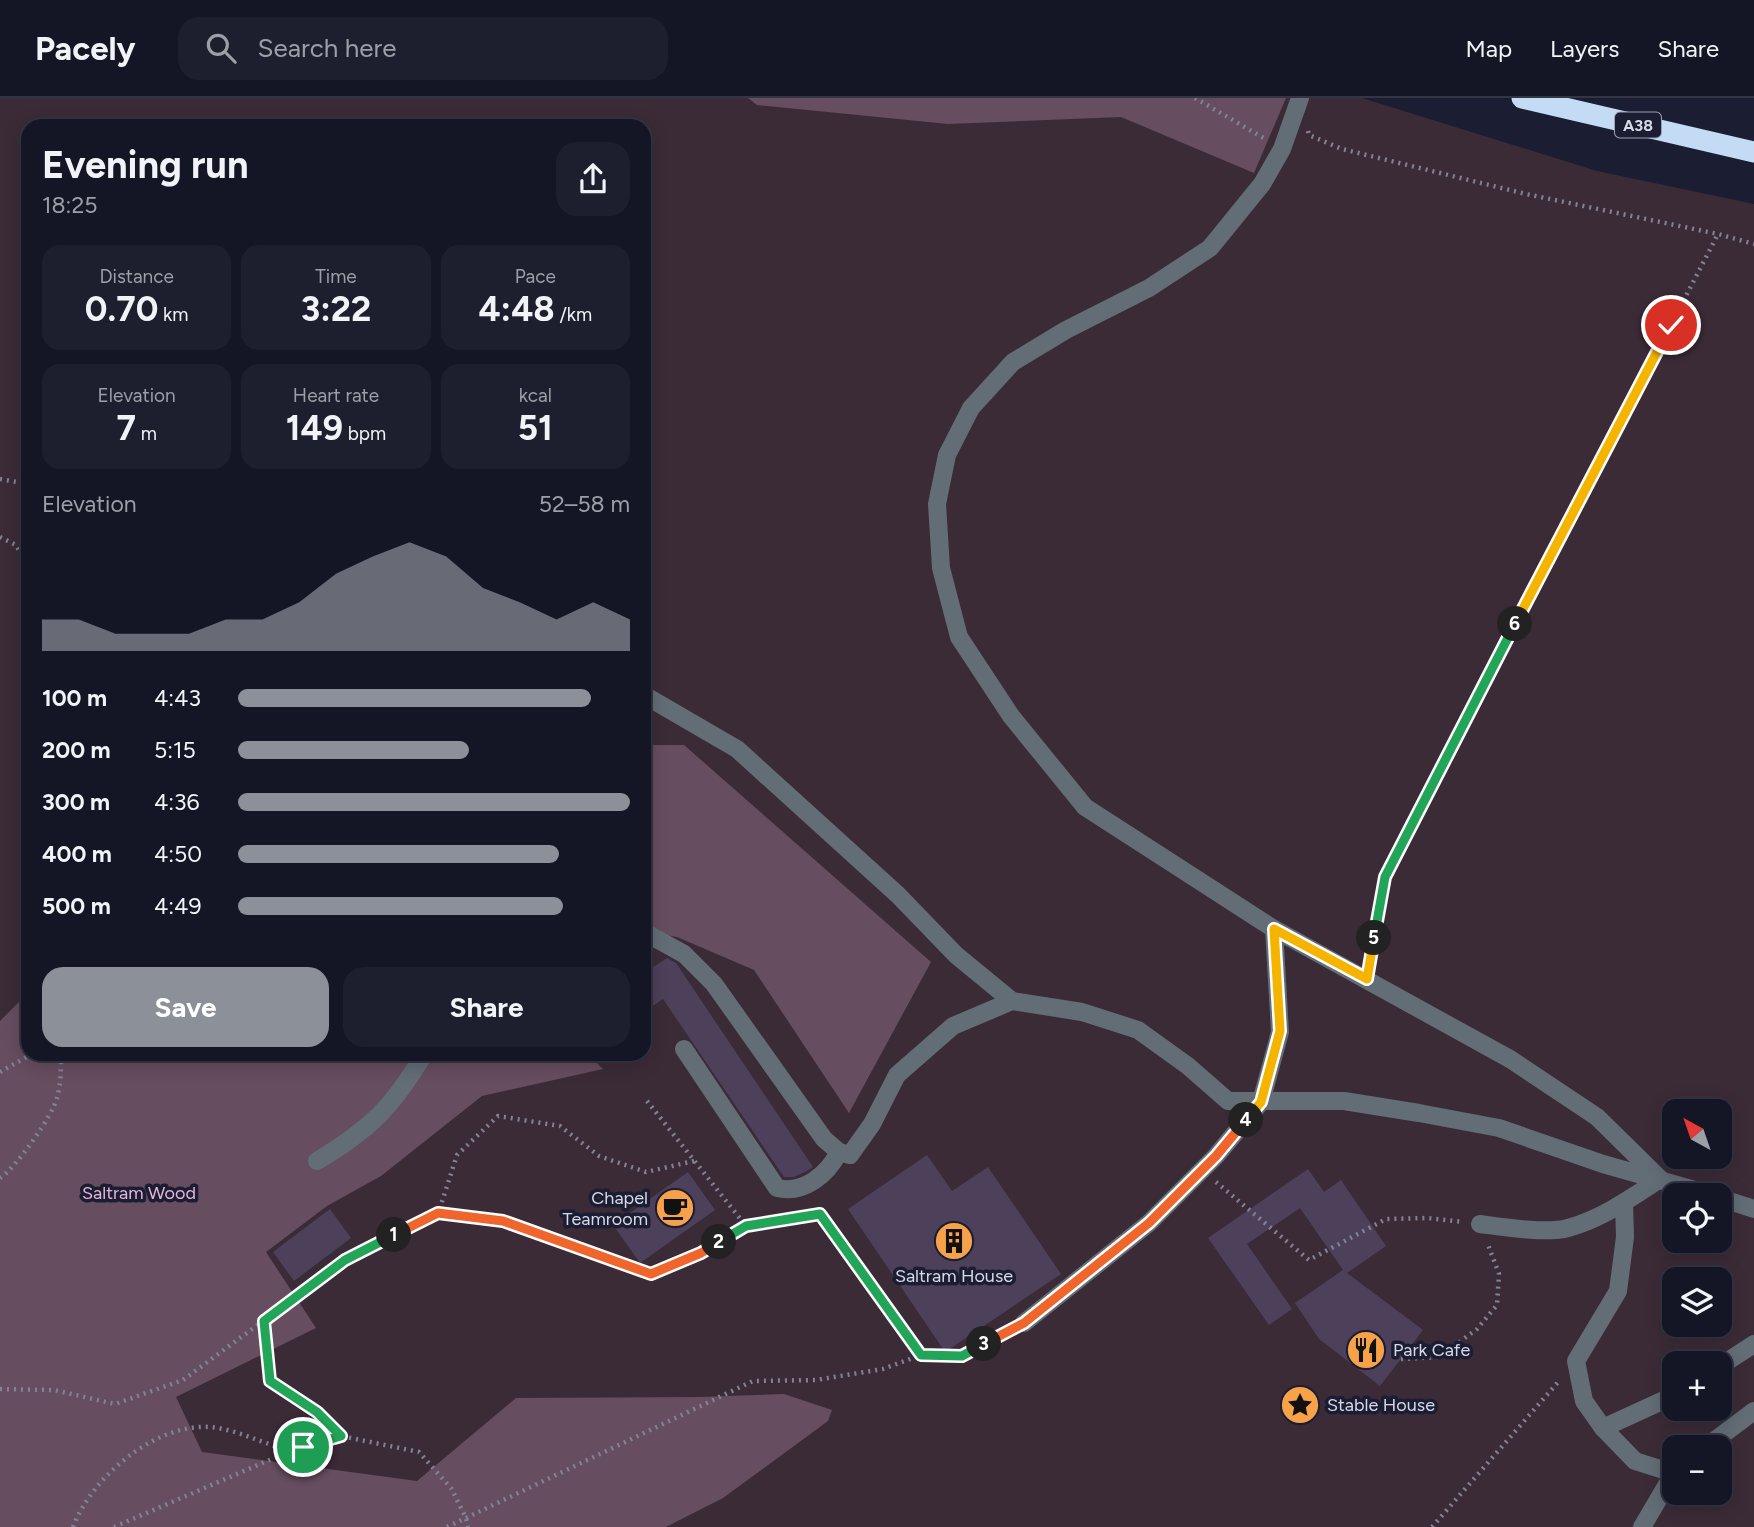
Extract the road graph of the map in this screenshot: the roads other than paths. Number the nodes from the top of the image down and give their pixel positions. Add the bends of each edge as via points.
1 (1522, 98) edge
2 (1299, 103) edge
3 (1754, 152) edge
4 (651, 699) edge
5 (1274, 929) junction
6 (651, 936) edge
7 (1012, 1001) junction
8 (684, 1049) dead end
9 (420, 1061) edge
10 (1261, 1102) junction
11 (839, 1152) junction
12 (317, 1161) dead end
13 (1660, 1179) junction
14 (1673, 1183) edge
15 (1732, 1202) edge
16 (1624, 1203) junction
17 (1754, 1209) edge
18 (1480, 1224) road end
19 (1024, 1323) road end
20 (1754, 1344) edge
21 (1732, 1358) edge
22 (1662, 1401) edge
23 (1754, 1411) edge
24 (1603, 1428) junction
25 (1722, 1435) edge
26 (1662, 1469) edge
27 (1662, 1493) edge
28 (1642, 1527) edge

1 - 3 highway, A38
2 - 5 lane via 1282,149 1262,184 1210,248 1149,288 1013,362 971,408 947,455 937,504 941,568 959,637 1011,716 1085,807
4 - 7 lane via 737,749
5 - 10 lane via 1280,1031
5 - 13 lane via 1510,1059 1597,1117
6 - 11 lane via 684,954 715,984 824,1139
7 - 10 lane via 1082,1012 1138,1030 1228,1101
7 - 11 lane via 953,1026 897,1075 850,1155
8 - 11 lane via 777,1188 800,1188 820,1177
9 - 12 lane via 382,1115 357,1137
10 - 13 lane via 1344,1101 1419,1112 1499,1128
10 - 19 lane via 1149,1223
13 - 14 lane
13 - 16 lane
15 - 17 lane
16 - 18 lane via 1566,1229
16 - 24 lane via 1618,1291 1576,1361 1584,1401
20 - 21 lane
22 - 24 lane
23 - 25 lane
24 - 26 lane via 1635,1461
27 - 28 lane

